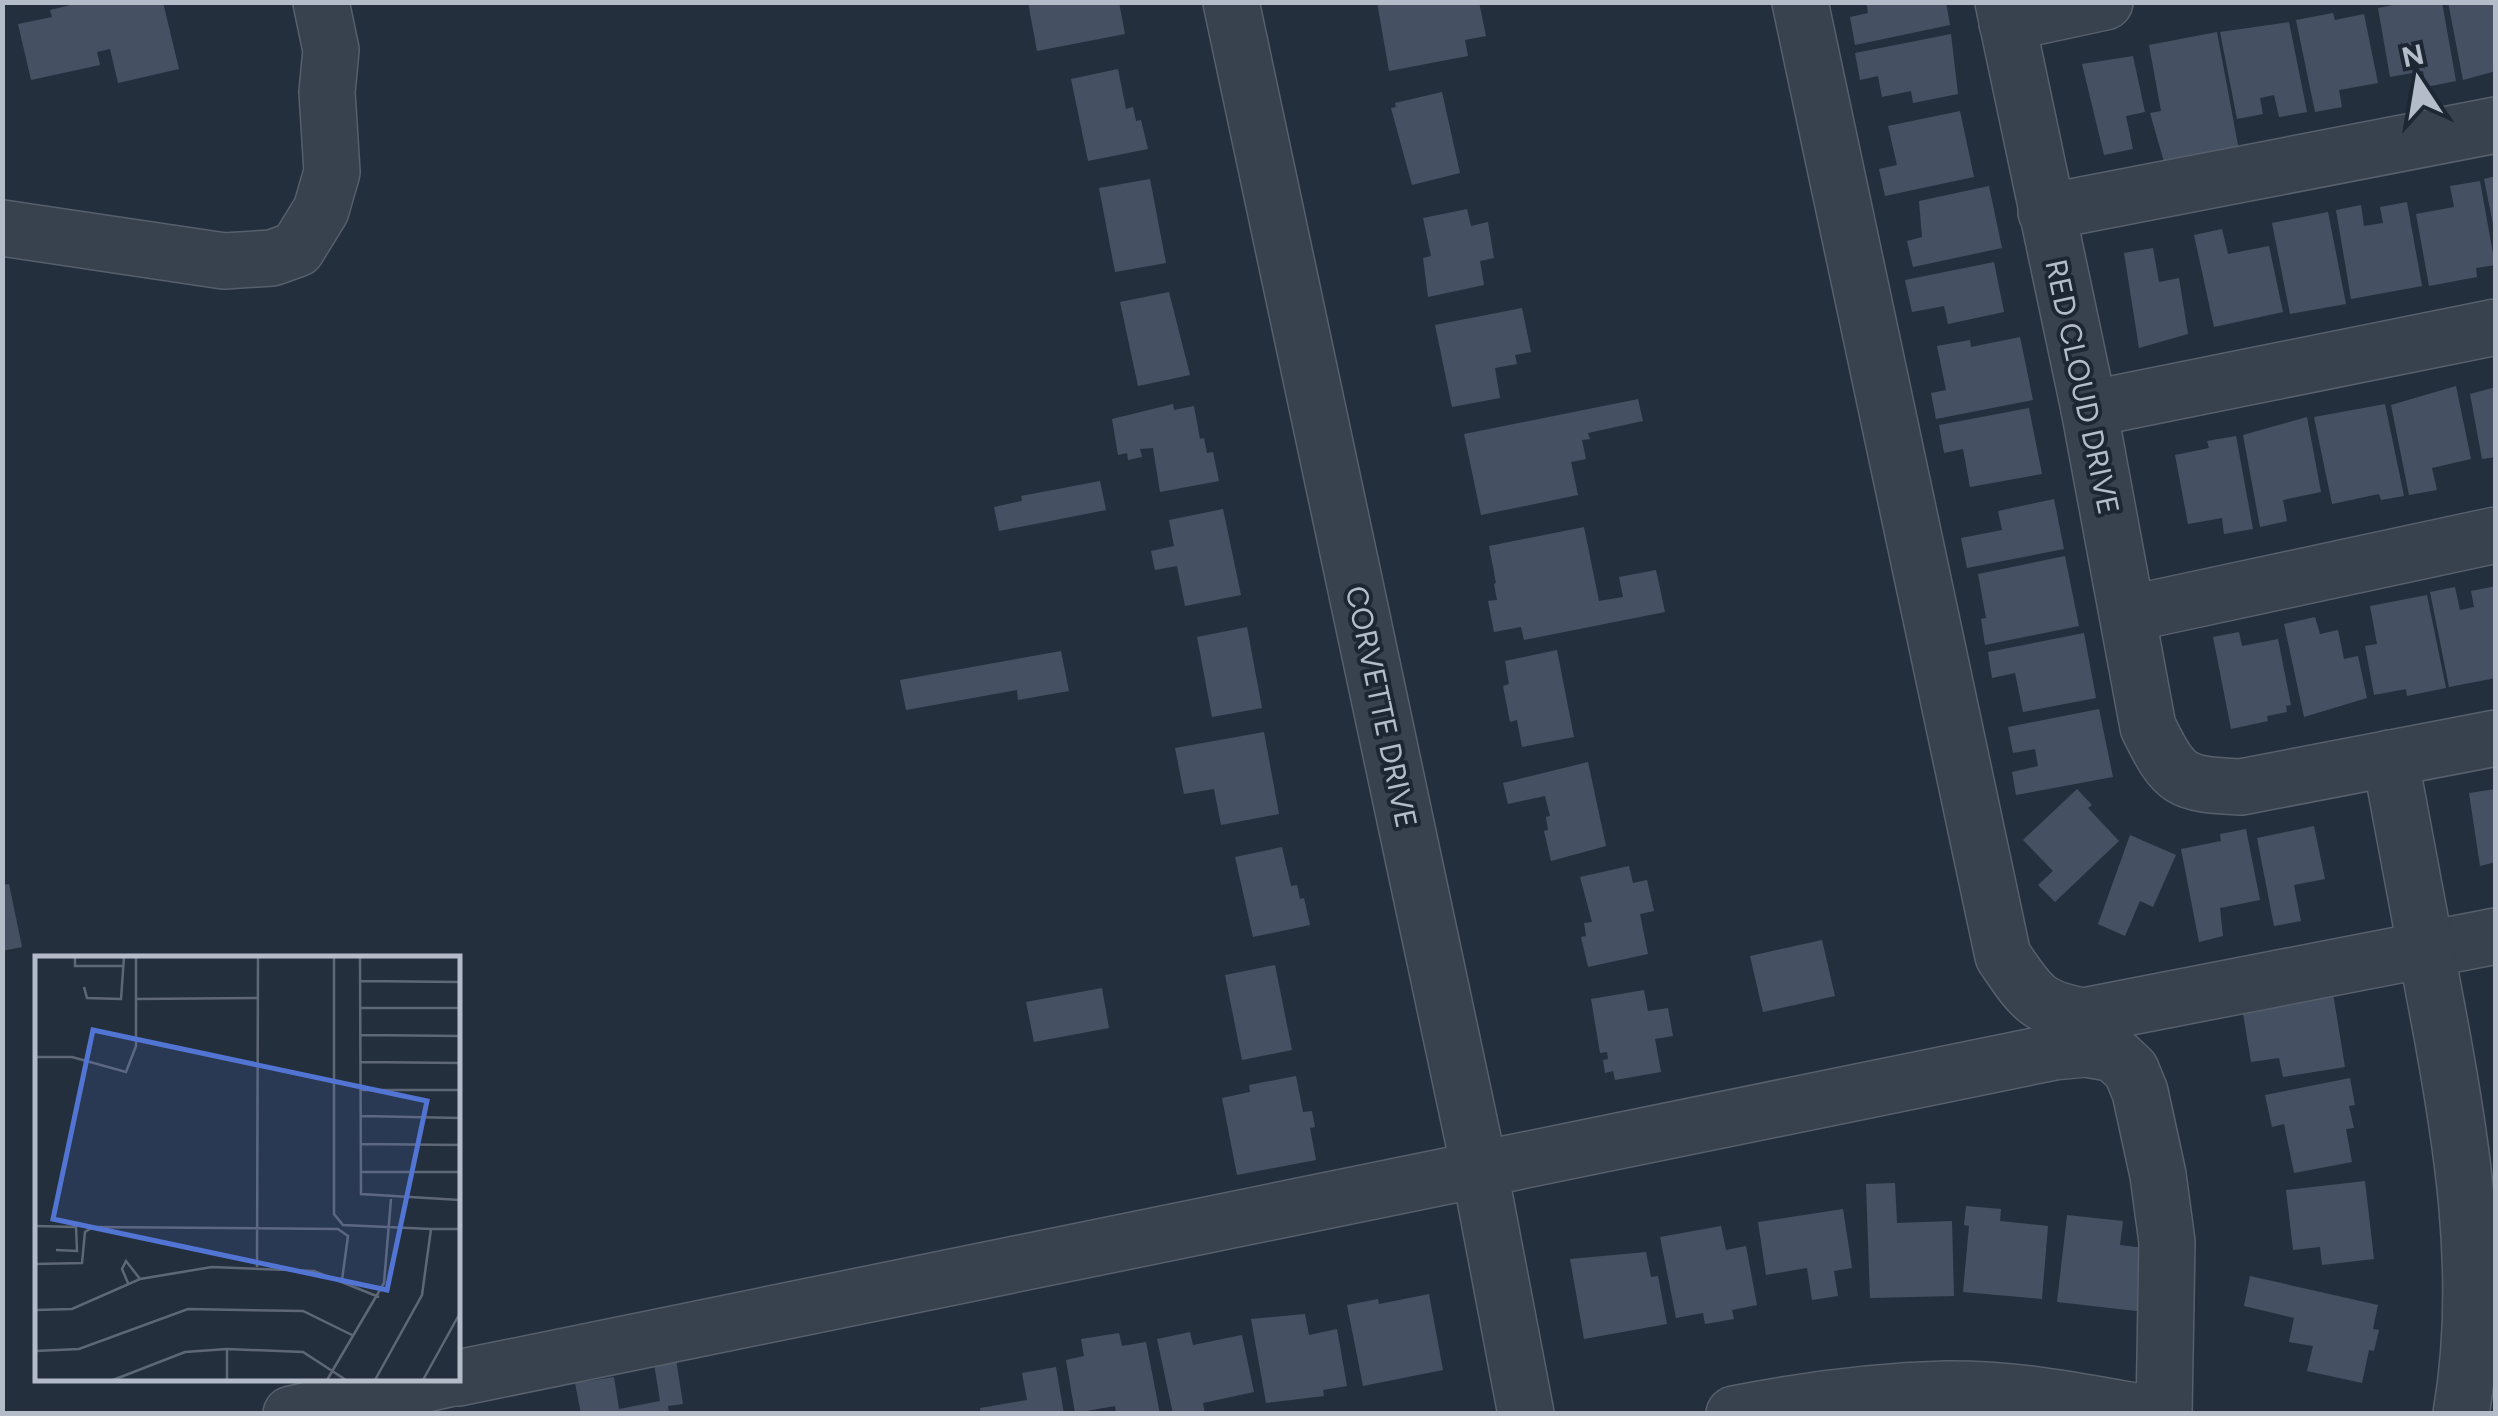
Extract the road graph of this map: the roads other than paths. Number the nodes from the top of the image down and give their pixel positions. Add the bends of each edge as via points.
1 (1231, 2) edge
2 (1800, 2) edge
3 (2105, 2) edge
4 (2005, 13) edge
5 (326, 26) edge
6 (2496, 125) edge
7 (2046, 212) junction
8 (2, 228) edge
9 (2496, 328) edge
10 (2089, 410) junction
11 (2496, 535) edge
12 (2128, 614) junction
13 (2496, 738) edge
14 (2390, 758) junction
15 (2496, 936) edge
16 (2426, 949) junction
17 (1479, 1167) junction
18 (460, 1377) edge
19 (442, 1381) edge
20 (291, 1414) edge
21 (1526, 1414) edge
22 (1734, 1414) edge
23 (2152, 1414) edge
24 (2164, 1414) edge
25 (2461, 1414) edge

1 - 17 street, CORVETTE DRIVE
2 - 16 street via 2003,956 2029,994 2052,1011 2084,1016
3 - 4 street
4 - 7 street, RED CLOUD DRIVE
5 - 8 street via 332,172 321,210 297,249 224,261
6 - 7 street
7 - 10 street, RED CLOUD DRIVE
9 - 10 street
10 - 12 street, RED CLOUD DRIVE
11 - 12 street
12 - 14 street, RED CLOUD DRIVE via 2148,727 2168,768 2199,785 2241,787
13 - 14 street
14 - 16 street
15 - 16 street
16 - 25 street via 2460,1127 2469,1368
17 - 18 street
17 - 21 street, CORVETTE DRIVE
17 - 24 street via 2054,1052 2114,1054 2140,1092 2163,1207
19 - 20 street
22 - 23 street via 1820,1397 1950,1389

